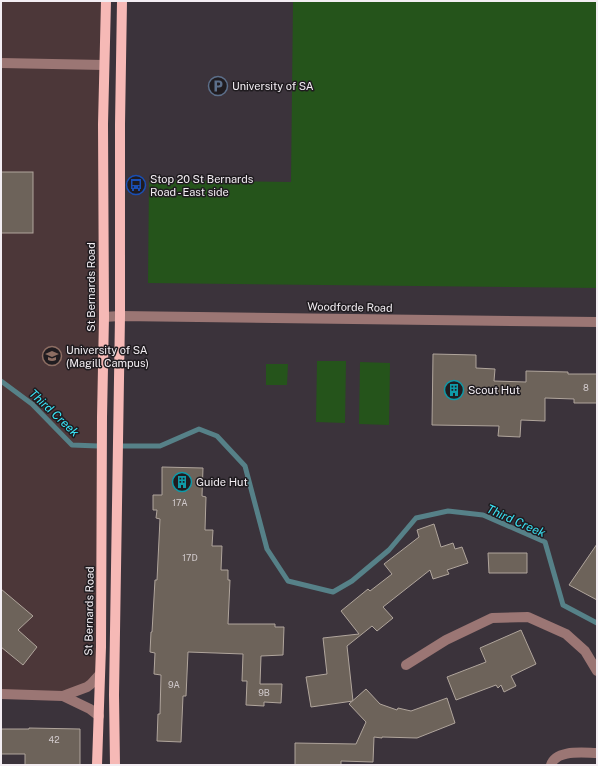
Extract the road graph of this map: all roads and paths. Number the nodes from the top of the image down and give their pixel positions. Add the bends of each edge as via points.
1 (106, 1) edge
2 (122, 1) edge
3 (1, 63) edge
4 (104, 65) junction
5 (120, 316) junction
6 (104, 317) junction
7 (597, 322) edge
8 (406, 665) dead end
9 (597, 671) edge
10 (100, 674) junction
11 (1, 694) edge
12 (63, 696) junction
13 (99, 716) junction
14 (597, 752) edge
15 (97, 765) edge
16 (115, 765) edge
17 (551, 765) edge

1 - 4 main road, St Bernards Road
2 - 5 main road
3 - 4 street
4 - 6 main road, St Bernards Road
5 - 6 street, Woodforde Road
5 - 7 street, Woodforde Road
5 - 16 main road
6 - 10 main road, St Bernards Road
8 - 9 street via 446,640 492,618 528,617 566,634 586,651
10 - 12 street via 87,687
10 - 13 main road, St Bernards Road
11 - 12 street
12 - 13 street
13 - 15 main road, St Bernards Road
14 - 17 street via 569,753 552,761

